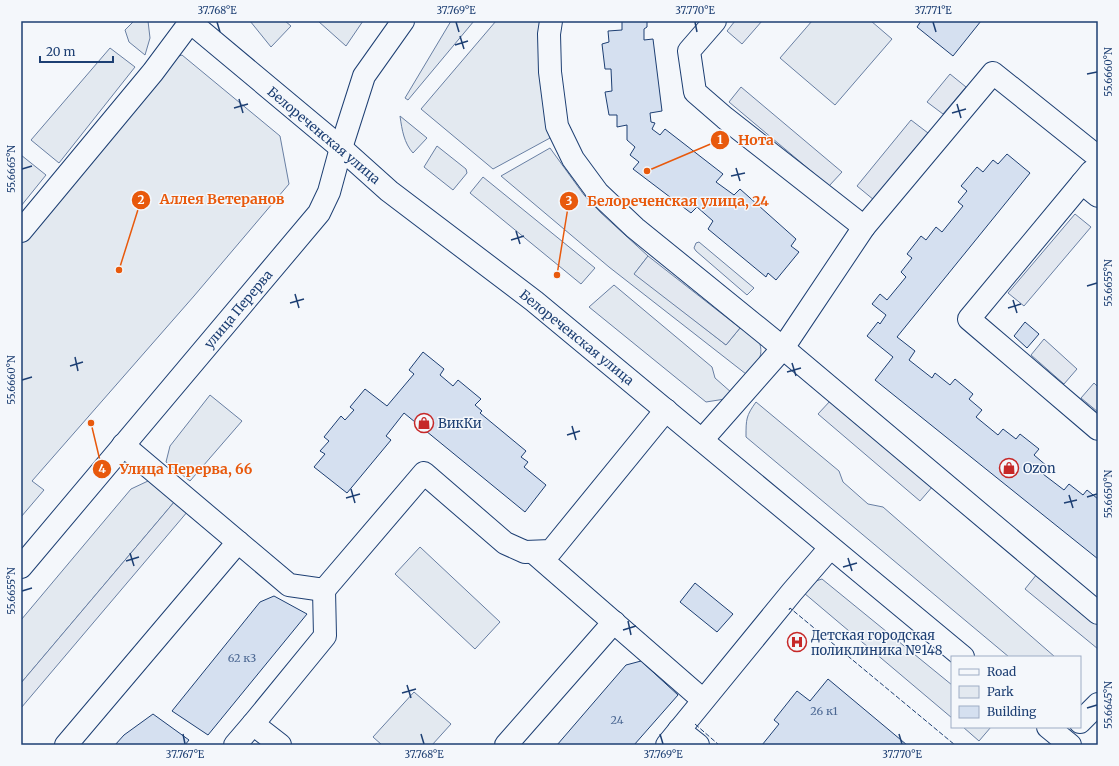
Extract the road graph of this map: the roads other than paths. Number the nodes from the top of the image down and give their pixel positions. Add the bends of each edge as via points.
1 (190, 21) edge
2 (402, 21) edge
3 (551, 21) edge
4 (715, 21) edge
5 (340, 148) junction
6 (1098, 157) edge
7 (1098, 164) edge
8 (1090, 189) edge
9 (864, 227) junction
10 (21, 231) edge
11 (783, 348) junction
12 (666, 410) junction
13 (1098, 429) edge
14 (702, 440) junction
15 (124, 445) junction
16 (238, 542) junction
17 (830, 548) junction
18 (533, 552) junction
19 (21, 567) edge
20 (324, 590) junction
21 (1098, 613) edge
22 (614, 622) junction
23 (962, 656) edge
24 (704, 700) junction
25 (1098, 704) edge
26 (1081, 721) edge
27 (253, 724) junction
28 (673, 738) edge
29 (66, 745) edge
30 (235, 745) edge
31 (280, 745) edge
32 (506, 745) edge
33 (698, 745) edge

1 - 5 main road, Белореченская улица
1 - 10 main road via 153,72
2 - 5 main road, улица Перерва via 364,76
3 - 11 main road via 548,34 556,126 572,160 598,193 635,228
4 - 9 main road via 690,51 695,92
5 - 12 main road, Белореченская улица via 389,190 534,301
5 - 15 main road, улица Перерва via 328,192 319,213
6 - 9 main road via 993,73
7 - 8 main road
8 - 13 main road via 969,318
9 - 11 main road
11 - 14 main road
11 - 21 main road
12 - 14 main road, Белореченская улица
12 - 18 main road via 551,551
14 - 17 main road, Белореченская улица
15 - 16 main road
15 - 19 main road, улица Перерва
16 - 20 main road via 289,585
16 - 29 main road
17 - 23 main road, Белореченская улица
17 - 24 main road via 792,592 730,674
18 - 20 main road via 525,552 505,543 424,473
18 - 22 main road
20 - 27 main road via 325,636
22 - 24 main road
22 - 32 main road
24 - 28 main road
25 - 26 main road
27 - 30 main road
27 - 31 main road
28 - 33 main road

